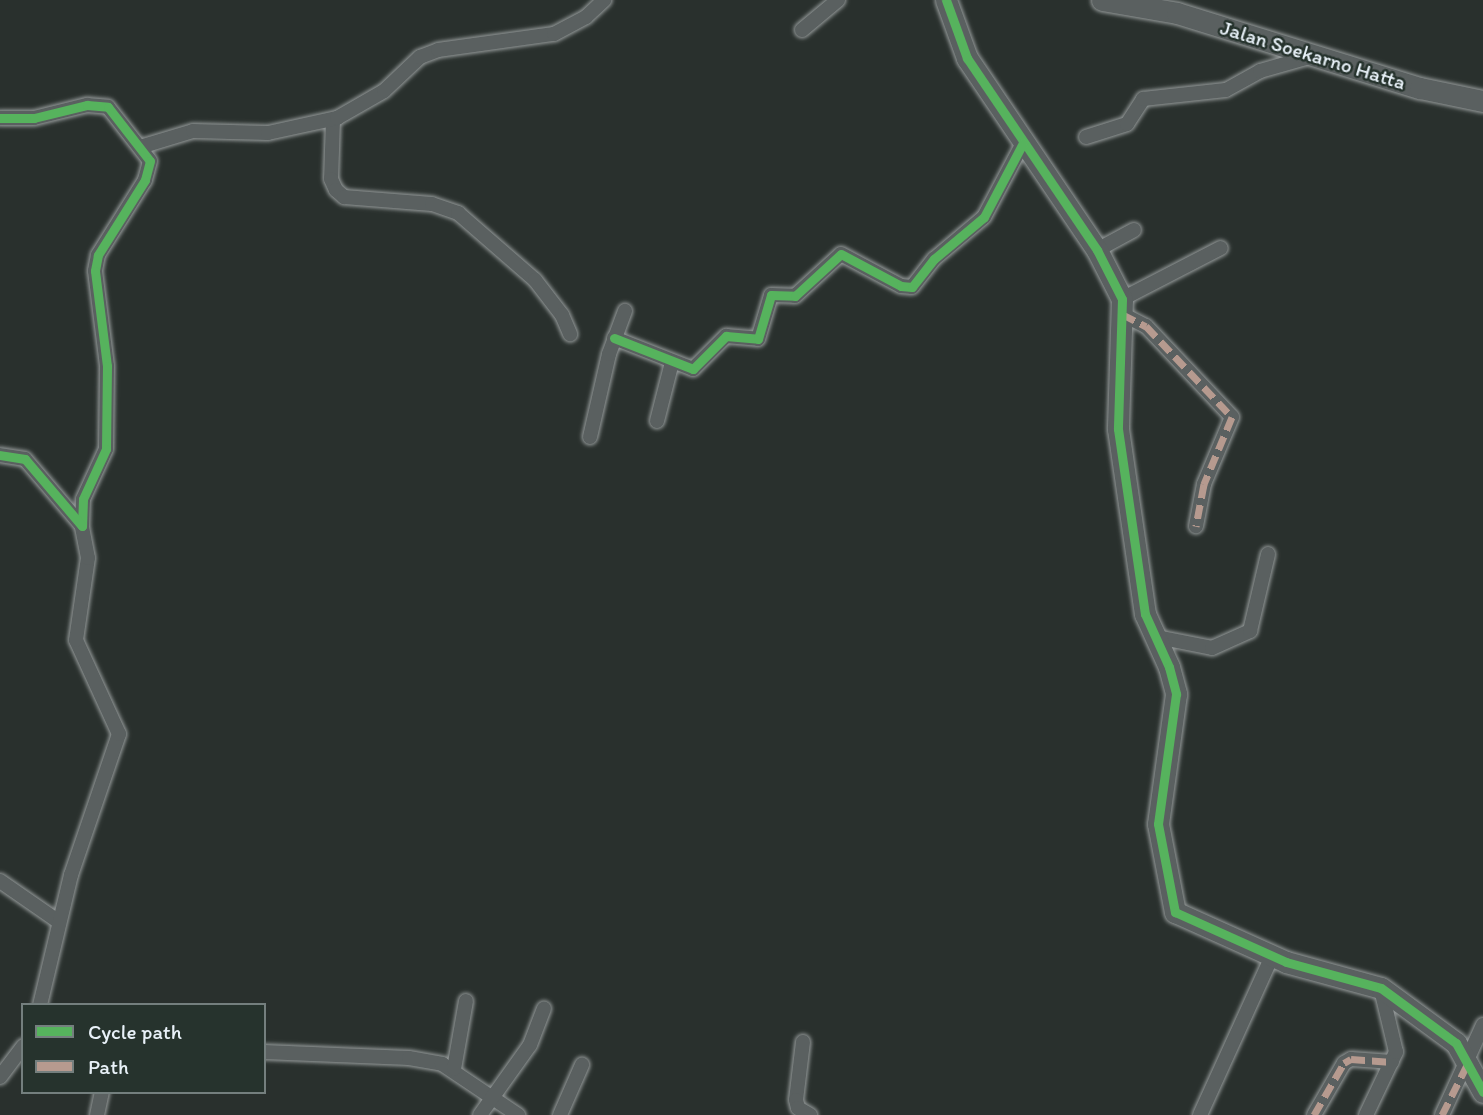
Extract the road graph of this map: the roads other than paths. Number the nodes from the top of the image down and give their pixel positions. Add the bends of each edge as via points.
1 (604, 0) edge
2 (838, 0) edge
3 (946, 0) edge
4 (1102, 0) edge
5 (802, 30) dead end
6 (1314, 55) junction
7 (1483, 100) edge
8 (0, 118) edge
9 (332, 120) junction
10 (1086, 137) dead end
11 (1023, 143) junction
12 (139, 147) junction
13 (1134, 230) dead end
14 (1221, 248) dead end
15 (1097, 250) junction
16 (1122, 306) junction
17 (625, 311) dead end
18 (569, 334) dead end
19 (614, 338) junction
20 (672, 362) junction
21 (657, 421) dead end
22 (590, 437) dead end
23 (0, 455) edge
24 (82, 526) junction
25 (1196, 526) dead end
26 (1268, 554) dead end
27 (1152, 636) junction
28 (0, 881) edge
29 (60, 922) junction
30 (1272, 957) junction
31 (1381, 988) junction
32 (466, 1001) dead end
33 (40, 1003) edge
34 (544, 1009) dead end
35 (1483, 1025) edge
36 (803, 1042) dead end
37 (21, 1049) edge
38 (266, 1052) edge
39 (1469, 1061) junction
40 (1392, 1062) junction
41 (582, 1065) dead end
42 (454, 1069) junction
43 (0, 1077) edge
44 (1483, 1092) edge
45 (102, 1094) edge
46 (492, 1094) junction
47 (97, 1115) edge
48 (480, 1115) edge
49 (518, 1115) edge
50 (560, 1115) edge
51 (810, 1115) edge
52 (1200, 1115) edge
53 (1314, 1115) edge
54 (1366, 1115) edge
55 (1442, 1115) edge

1 - 9 street via 586,17 554,34 438,50 420,57 384,91
2 - 5 street
3 - 11 street via 967,58
4 - 6 street, Jalan Soekarno Hatta via 1177,13
6 - 7 street, Jalan Soekarno Hatta via 1420,88
6 - 10 street via 1260,71 1226,90 1143,99 1128,124
8 - 12 street via 34,118 87,105 108,107
9 - 12 street via 268,133 192,131
9 - 18 street via 331,179 336,190 344,197 432,204 458,213 535,280 562,315
11 - 15 street
11 - 20 street via 984,217 934,259 912,287 901,286 841,254 795,296 771,295 758,339 726,336 689,370
12 - 24 street via 150,161 149,173 98,255 95,271 107,366 106,449 83,499
13 - 15 street
14 - 16 street
15 - 16 street
16 - 25 street via 1231,417 1204,484
16 - 27 street via 1117,346 1118,429
17 - 19 street
19 - 20 street via 655,350
19 - 22 street
20 - 21 street
23 - 24 street via 24,459
24 - 29 street via 88,558 76,640 119,734 78,851
26 - 27 street via 1250,631 1212,648
27 - 30 street via 1169,667 1176,694 1158,824 1175,912 1234,935
28 - 29 street
29 - 33 street
30 - 31 street
30 - 52 street
31 - 39 street via 1456,1043
31 - 40 street via 1396,1039
32 - 42 street
34 - 46 street via 530,1045
35 - 39 street
36 - 51 street via 796,1100 798,1108
37 - 43 street
38 - 42 street via 409,1058
39 - 44 street
39 - 55 street
40 - 53 street via 1351,1059 1343,1063
40 - 54 street
41 - 50 street
42 - 46 street
45 - 47 street
46 - 48 street
46 - 49 street

